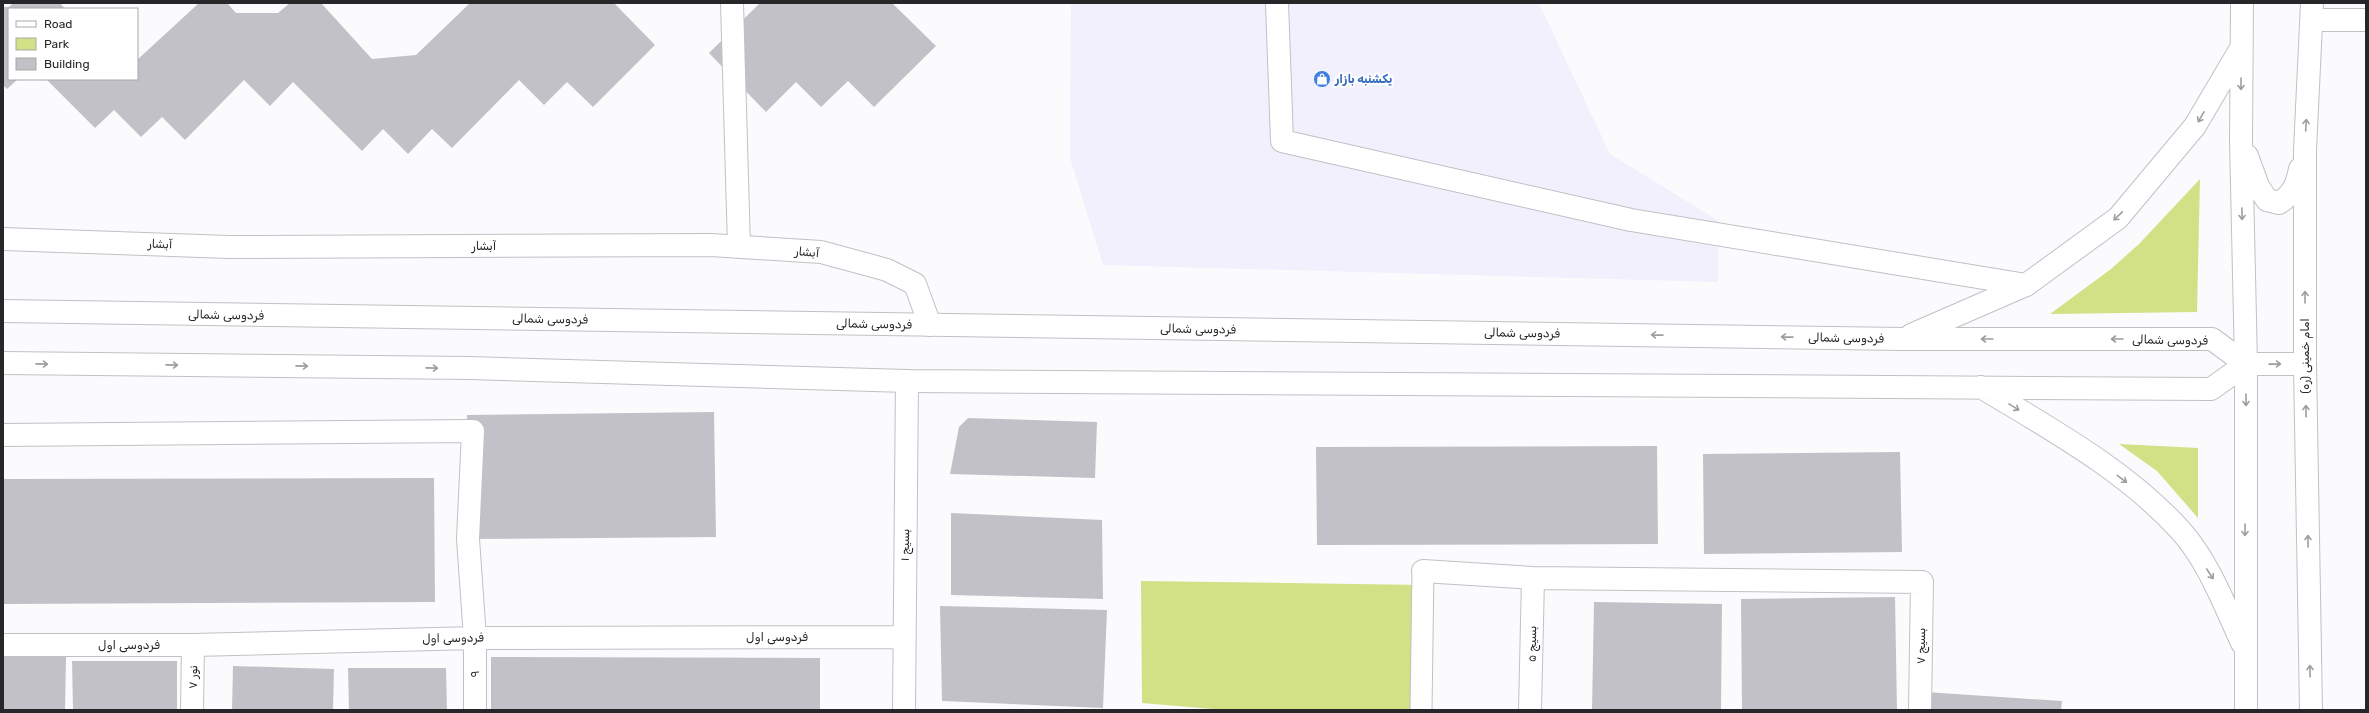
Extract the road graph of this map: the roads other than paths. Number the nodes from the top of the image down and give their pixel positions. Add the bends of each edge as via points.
1 (732, 3) edge
2 (1277, 3) edge
3 (2242, 3) edge
4 (2312, 11) edge
5 (2366, 20) edge
6 (2241, 47) junction
7 (2241, 140) junction
8 (2304, 150) junction
9 (3, 239) edge
10 (738, 247) junction
11 (2026, 285) junction
12 (3, 311) edge
13 (930, 325) junction
14 (1903, 339) junction
15 (3, 363) edge
16 (2246, 364) junction
17 (2305, 364) junction
18 (907, 381) junction
19 (1981, 386) junction
20 (3, 435) edge
21 (1423, 571) joint
22 (1533, 578) junction
23 (903, 637) junction
24 (475, 638) junction
25 (3, 645) edge
26 (193, 645) junction
27 (2245, 651) junction
28 (192, 710) edge
29 (476, 710) edge
30 (904, 710) edge
31 (1421, 710) edge
32 (1530, 710) edge
33 (1920, 710) edge
34 (2246, 710) edge
35 (2310, 710) edge

1 - 10 main road
2 - 11 main road via 1282,141 1631,220
3 - 6 main road
4 - 5 main road
8 -> 4 main road, امام خمینی (ره)
6 -> 7 main road
6 -> 11 main road via 2195,126 2118,218
7 - 8 main road via 2258,186 2267,200 2279,203 2288,198 2297,184
7 -> 16 main road
17 -> 8 main road, امام خمینی (ره)
9 - 10 main road, آبشار via 229,247
10 - 13 main road, آبشار via 821,252 887,270 915,284
11 - 14 main road
12 - 13 main road, فردوسی شمالی
14 -> 13 main road, فردوسی شمالی
16 -> 14 main road, فردوسی شمالی via 2212,339
15 -> 18 main road via 470,368
16 -> 17 main road
16 - 19 main road via 2211,389
16 -> 27 main road
35 -> 17 main road, امام خمینی (ره)
18 - 19 main road
18 - 23 main road, بسیج ۱
19 -> 27 main road via 2084,450 2137,491 2181,531 2215,582
20 - 24 main road, ۹ via 473,431 468,539
21 - 22 main road
21 - 31 lane
22 - 32 main road, بسیج ۵
22 - 33 main road, بسیج ۷ via 1922,582
23 - 24 main road, فردوسی اول
23 - 30 main road, بسیج ۱
24 - 26 main road, فردوسی اول
24 - 29 main road, ۹
25 - 26 main road, فردوسی اول
26 - 28 main road, نور ۷
27 - 34 main road

